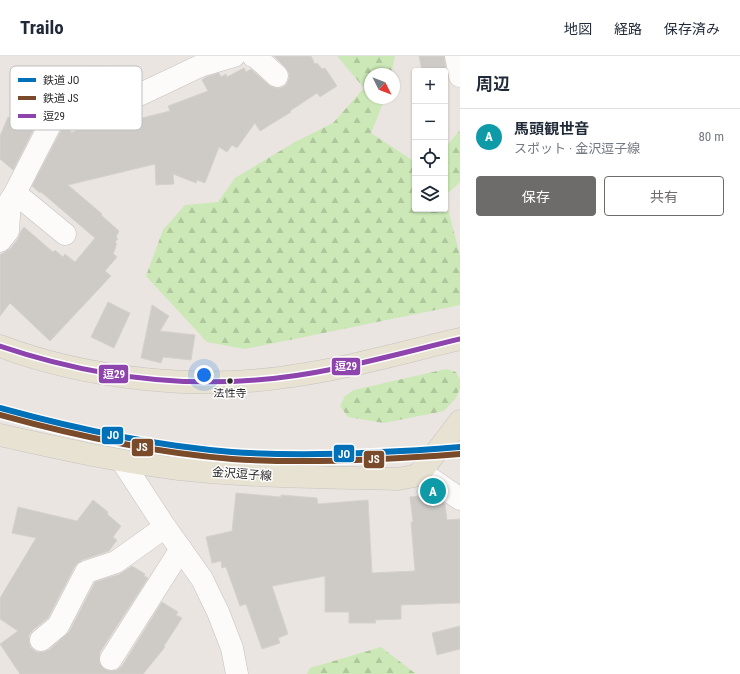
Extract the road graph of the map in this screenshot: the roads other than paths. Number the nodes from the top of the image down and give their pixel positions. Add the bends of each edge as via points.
1 (234, 56) edge
2 (253, 56) edge
3 (456, 56) edge
4 (277, 76) dead end
5 (460, 76) edge
6 (142, 94) edge
7 (47, 130) edge
8 (15, 192) junction
9 (65, 234) dead end
10 (0, 241) edge
11 (460, 339) edge
12 (0, 346) edge
13 (460, 421) edge
14 (0, 435) edge
15 (122, 460) junction
16 (421, 472) junction
17 (460, 499) edge
18 (165, 527) junction
19 (181, 549) junction
20 (41, 640) dead end
21 (111, 659) dead end
22 (237, 674) edge

1 - 6 street via 200,66
2 - 4 street
3 - 5 street
7 - 8 street
8 - 9 street
8 - 10 street via 10,202 8,231
11 - 12 main road via 325,370 224,382 189,382 113,374 42,359
13 - 16 main road
14 - 15 main road, 金沢逗子線
15 - 16 main road, 金沢逗子線 via 178,469 246,475 398,479
15 - 18 street
16 - 17 street
18 - 19 street
18 - 20 street via 116,562 86,572 58,626
19 - 21 street
19 - 22 street via 202,579 218,612 232,648

